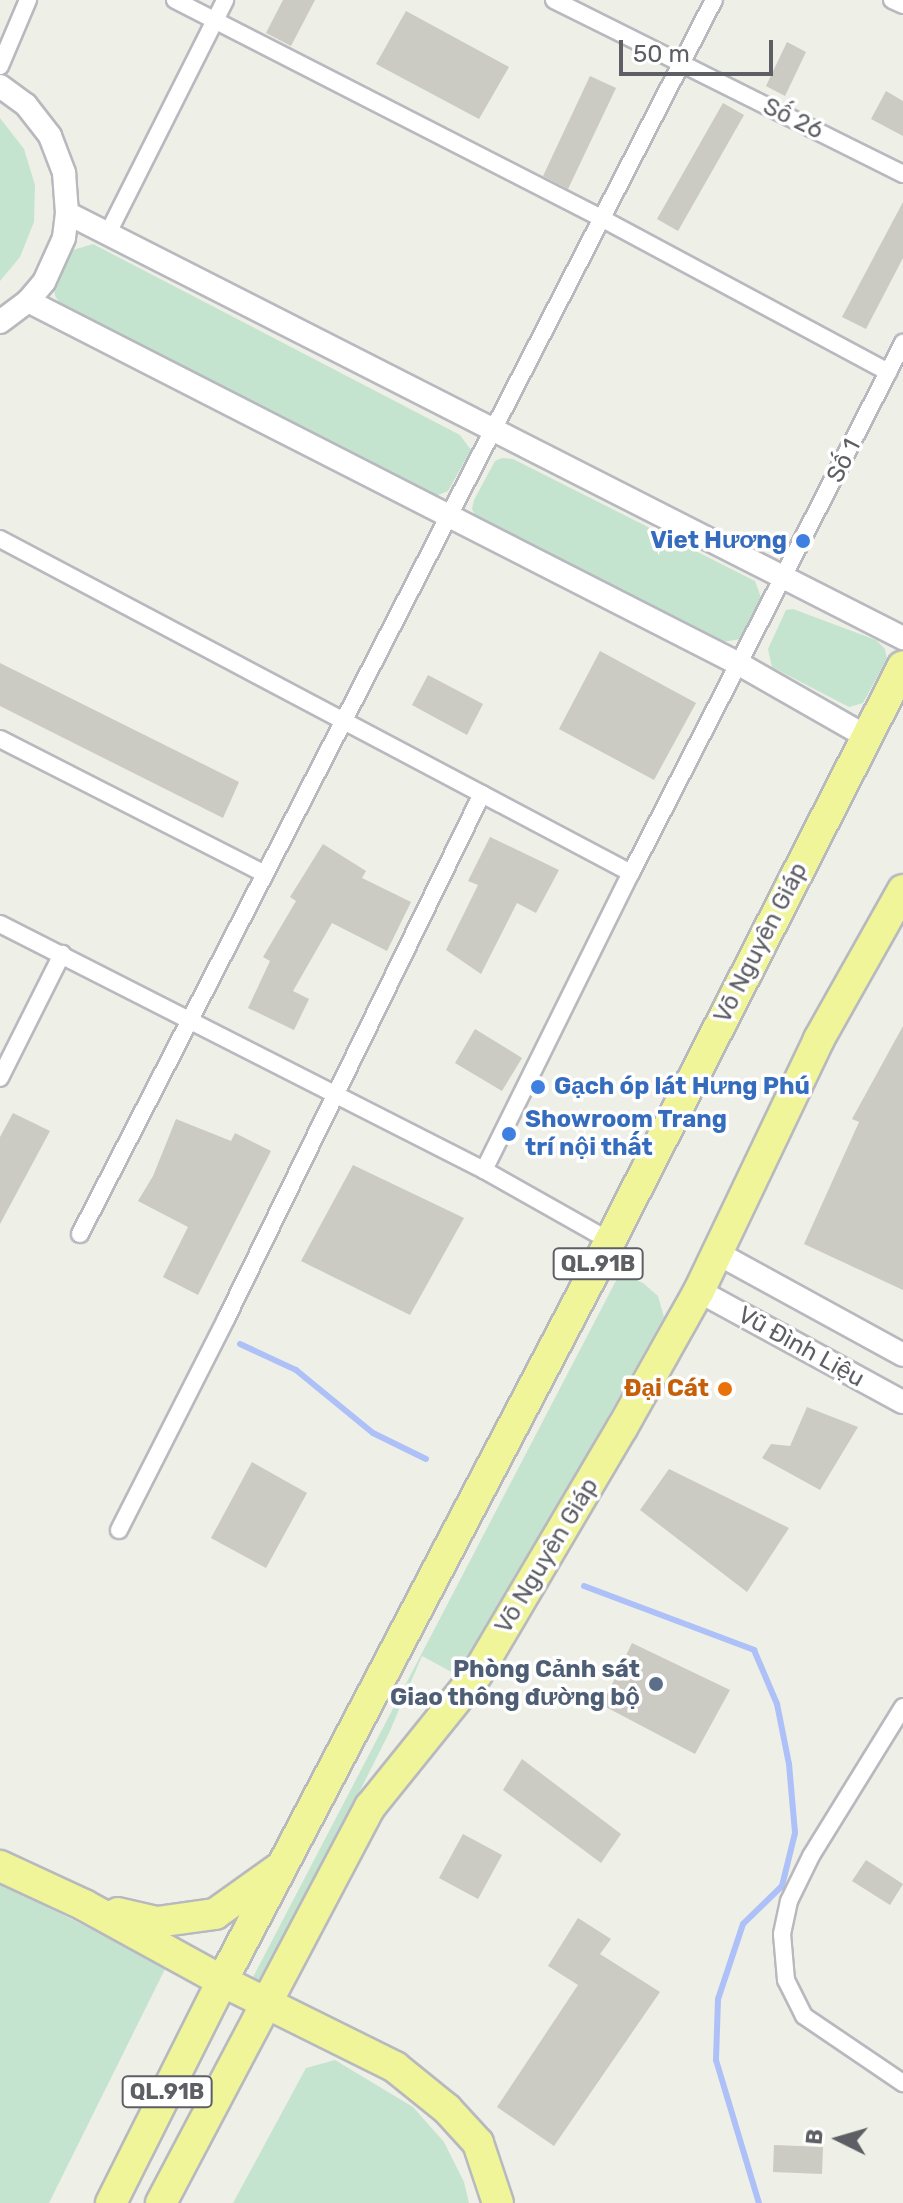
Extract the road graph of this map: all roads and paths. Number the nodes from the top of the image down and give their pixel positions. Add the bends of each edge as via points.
1 (28, 0) edge
2 (175, 0) edge
3 (225, 0) edge
4 (554, 0) edge
5 (714, 0) edge
6 (892, 0) edge
7 (903, 5) edge
8 (214, 20) junction
9 (681, 63) junction
10 (0, 66) edge
11 (0, 86) edge
12 (903, 174) edge
13 (67, 213) junction
14 (601, 218) junction
15 (107, 235) junction
16 (28, 301) junction
17 (0, 322) edge
18 (903, 343) edge
19 (888, 372) junction
20 (492, 430) junction
21 (448, 516) junction
22 (0, 539) edge
23 (785, 579) junction
24 (903, 638) edge
25 (739, 664) junction
26 (903, 666) edge
27 (343, 721) junction
28 (865, 736) junction
29 (0, 739) edge
30 (482, 794) junction
31 (631, 873) junction
32 (265, 874) junction
33 (903, 890) edge
34 (0, 924) edge
35 (62, 954) junction
36 (190, 1020) junction
37 (0, 1078) edge
38 (335, 1095) junction
39 (484, 1170) junction
40 (80, 1234) dead end
41 (610, 1241) junction
42 (717, 1253) junction
43 (699, 1291) junction
44 (903, 1355) edge
45 (903, 1402) edge
46 (119, 1530) dead end
47 (903, 1707) edge
48 (289, 1860) junction
49 (0, 1866) edge
50 (84, 1905) junction
51 (222, 1981) junction
52 (265, 2003) junction
53 (903, 2083) edge
54 (111, 2203) edge
55 (161, 2203) edge
56 (498, 2203) edge

1 - 10 street
2 - 8 street
3 - 8 street
4 - 9 street, Số 26
5 - 9 street
6 - 7 street
8 - 14 street
8 - 15 street
9 - 12 street, Số 26
9 - 14 street
11 - 13 street via 26,105 50,136 64,173
13 - 15 street
13 - 16 street via 55,261
14 - 19 street
14 - 20 street
15 - 20 street
16 - 17 street
16 - 21 street
18 - 19 street, Số 1
19 - 23 street, Số 1
20 - 21 street
20 - 23 street
21 - 25 street
21 - 27 street
22 - 27 street
23 - 24 street
23 - 25 street, Số 1
25 - 28 street
25 - 31 street, Số 1
26 - 28 highway, Võ Nguyên Giáp / QL.91B
27 - 30 street
27 - 32 street
28 - 41 highway, Võ Nguyên Giáp / QL.91B
29 - 32 street
30 - 31 street
30 - 38 street
31 - 39 street, Số 1
32 - 36 street
33 - 42 highway, Võ Nguyên Giáp / QL.91B via 819,1039
34 - 35 street
35 - 36 street
35 - 37 street
36 - 38 street
36 - 40 street
38 - 39 street
38 - 46 street
39 - 41 street
41 - 48 highway, Võ Nguyên Giáp / QL.91B
42 - 43 highway, Võ Nguyên Giáp / QL.91B
42 - 44 street, Vũ Đình Liệu
43 - 45 street, Vũ Đình Liệu
43 - 52 highway, Võ Nguyên Giáp / QL.91B via 477,1674 370,1807
47 - 53 street via 811,1856 789,1901 782,1934 786,1980 804,2016
48 - 50 highway via 243,1896 201,1918 157,1922
48 - 51 highway, QL.91B
49 - 50 highway
50 - 51 highway
51 - 52 highway
51 - 54 highway, QL.91B
52 - 55 highway, Võ Nguyên Giáp / QL.91B
52 - 56 highway via 395,2067 447,2109 478,2143

